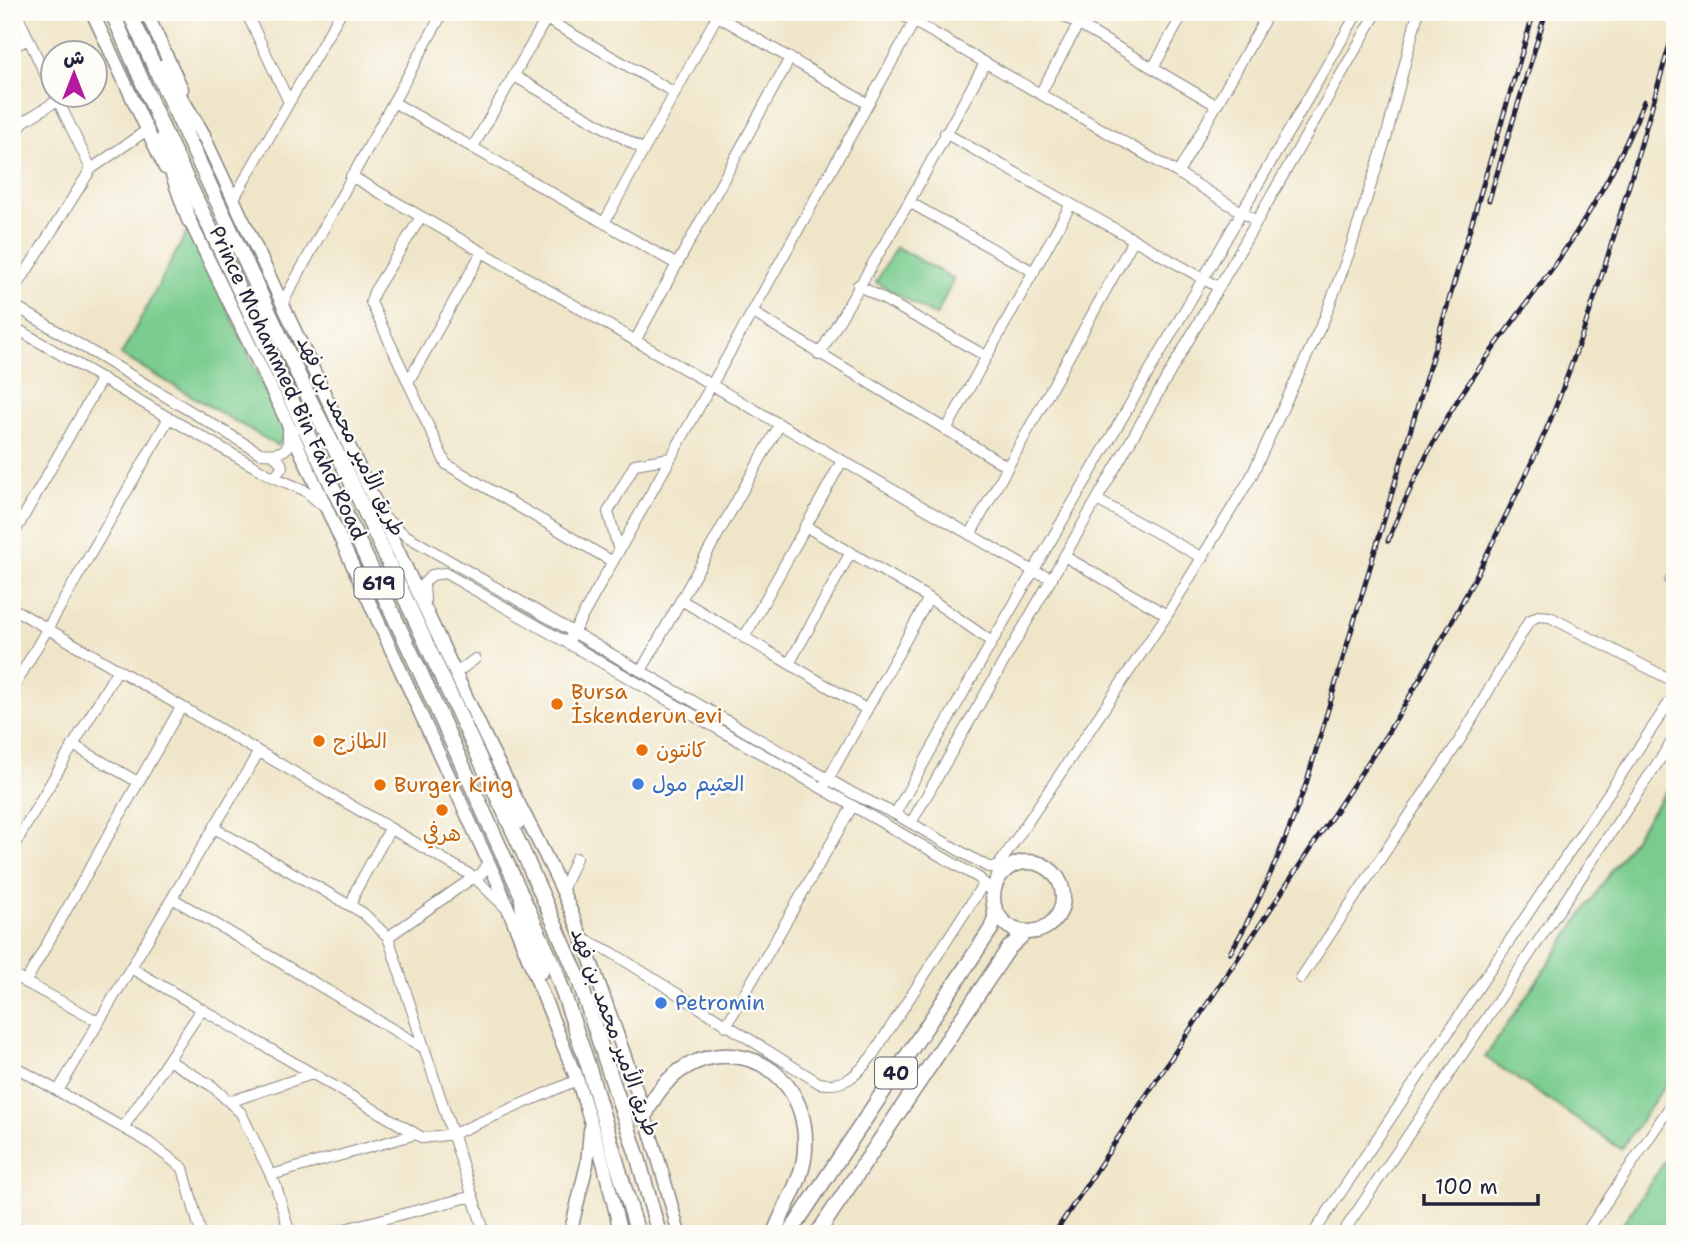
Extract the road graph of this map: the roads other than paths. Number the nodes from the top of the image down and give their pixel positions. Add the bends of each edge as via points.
1 (16, 12) edge
2 (92, 12) edge
3 (112, 12) edge
4 (129, 12) edge
5 (146, 12) edge
6 (341, 12) edge
7 (443, 12) edge
8 (897, 12) edge
9 (1057, 12) edge
10 (1085, 12) edge
11 (1184, 12) edge
12 (1269, 12) edge
13 (1358, 12) edge
14 (1377, 12) edge
15 (1418, 12) edge
16 (247, 13) edge
17 (714, 14) edge
18 (548, 16) edge
19 (914, 22) junction
20 (1078, 24) junction
21 (121, 31) junction
22 (29, 39) junction
23 (12, 47) edge
24 (790, 58) junction
25 (38, 59) edge
26 (985, 63) junction
27 (1153, 68) junction
28 (514, 76) junction
29 (675, 93) junction
30 (1040, 94) junction
31 (289, 102) junction
32 (393, 102) junction
33 (868, 104) junction
34 (1216, 105) junction
35 (42, 108) edge
36 (62, 108) edge
37 (147, 130) junction
38 (945, 133) junction
39 (203, 135) junction
40 (12, 141) edge
41 (473, 147) junction
42 (644, 150) junction
43 (91, 169) junction
44 (1178, 173) junction
45 (351, 176) junction
46 (233, 200) junction
47 (909, 202) junction
48 (1071, 204) junction
49 (1243, 213) junction
50 (421, 217) junction
51 (189, 220) junction
52 (1256, 221) junction
53 (604, 223) junction
54 (1134, 239) junction
55 (482, 252) junction
56 (676, 264) junction
57 (1034, 272) junction
58 (1205, 279) junction
59 (858, 285) junction
60 (1218, 288) junction
61 (12, 295) edge
62 (283, 302) junction
63 (12, 304) edge
64 (752, 312) junction
65 (12, 326) edge
66 (635, 341) junction
67 (819, 355) junction
68 (986, 356) junction
69 (103, 378) junction
70 (408, 382) junction
71 (711, 385) junction
72 (169, 418) junction
73 (286, 422) junction
74 (780, 425) junction
75 (946, 430) junction
76 (273, 454) junction
77 (670, 458) junction
78 (842, 461) junction
79 (1008, 467) junction
80 (271, 476) junction
81 (1097, 500) junction
82 (327, 511) junction
83 (385, 518) junction
84 (16, 523) edge
85 (805, 526) junction
86 (970, 535) junction
87 (12, 537) edge
88 (619, 551) junction
89 (851, 552) junction
90 (1064, 556) junction
91 (1203, 558) junction
92 (613, 562) junction
93 (1033, 571) junction
94 (1675, 576) edge
95 (1052, 578) junction
96 (1675, 586) edge
97 (929, 598) junction
98 (681, 600) junction
99 (425, 606) junction
100 (12, 608) edge
101 (1167, 615) junction
102 (47, 627) junction
103 (574, 632) junction
104 (744, 638) junction
105 (568, 642) junction
106 (992, 642) junction
107 (475, 659) dead end
108 (789, 664) junction
109 (118, 669) junction
110 (641, 671) junction
111 (456, 673) junction
112 (1675, 682) edge
113 (12, 690) edge
114 (1675, 694) edge
115 (181, 707) junction
116 (866, 709) junction
117 (1675, 737) edge
118 (73, 746) junction
119 (258, 753) junction
120 (829, 779) junction
121 (138, 782) junction
122 (509, 785) junction
123 (822, 790) junction
124 (852, 807) junction
125 (895, 814) junction
126 (911, 823) junction
127 (214, 828) junction
128 (390, 829) junction
129 (14, 842) edge
130 (524, 855) junction
131 (576, 858) dead end
132 (488, 861) junction
133 (1003, 868) junction
134 (474, 877) junction
135 (984, 883) junction
136 (520, 888) junction
137 (562, 891) junction
138 (172, 898) junction
139 (994, 902) junction
140 (351, 906) junction
141 (510, 912) junction
142 (1026, 932) junction
143 (388, 937) junction
144 (583, 939) junction
145 (131, 968) junction
146 (12, 975) edge
147 (1301, 978) dead end
148 (25, 983) junction
149 (202, 1010) junction
150 (99, 1022) junction
151 (726, 1026) junction
152 (424, 1048) junction
153 (168, 1060) junction
154 (12, 1065) edge
155 (312, 1074) junction
156 (577, 1080) junction
157 (58, 1091) junction
158 (1675, 1100) edge
159 (229, 1102) junction
160 (645, 1116) junction
161 (591, 1123) junction
162 (123, 1128) junction
163 (416, 1134) junction
164 (453, 1134) junction
165 (271, 1175) junction
166 (474, 1196) junction
167 (12, 1226) edge
168 (27, 1234) edge
169 (201, 1234) edge
170 (290, 1234) edge
171 (325, 1234) edge
172 (485, 1234) edge
173 (569, 1234) edge
174 (621, 1234) edge
175 (638, 1234) edge
176 (659, 1234) edge
177 (679, 1234) edge
178 (774, 1234) edge
179 (789, 1234) edge
180 (817, 1234) edge
181 (1312, 1234) edge
182 (1342, 1234) edge
183 (1585, 1234) edge

1 - 22 street
2 - 37 main road, Prince Mohammed Bin Fahd Road
3 - 21 highway, طريق الأمير محمد بن فهد / 619
4 - 39 highway
4 - 130 highway, طريق الأمير محمد بن فهد / 619
5 - 39 main road, Prince Mohammed Bin Fahd Road
6 - 31 street
7 - 32 street
8 - 19 street
9 - 20 street
10 - 20 street
11 - 27 street
12 - 34 street
13 - 49 street
14 - 52 street
15 - 91 street via 1386,138 1325,317 1251,477
16 - 31 street
17 - 24 street
17 - 29 street
18 - 28 street
18 - 29 street
19 - 26 street
19 - 33 street
20 - 27 street
20 - 30 street
21 - 51 highway
21 - 136 highway, طريق الأمير محمد بن فهد / 619
22 - 23 street
22 - 25 street
24 - 33 street
24 - 56 street
26 - 30 street
26 - 38 street
27 - 34 street
28 - 41 street
28 - 42 street
29 - 42 street
30 - 44 street
31 - 46 street
32 - 41 street
32 - 45 street
33 - 64 street
34 - 44 street
35 - 40 street via 23,122
36 - 43 street
37 - 43 street
37 - 51 main road, Prince Mohammed Bin Fahd Road
38 - 47 street
38 - 48 street
39 - 46 main road, Prince Mohammed Bin Fahd Road
41 - 53 street
42 - 53 street
43 - 61 street
44 - 49 street
45 - 50 street
45 - 62 street
46 - 62 main road, Prince Mohammed Bin Fahd Road
47 - 57 street
47 - 59 street
48 - 54 street
48 - 57 street
49 - 52 street
49 - 58 street
50 - 55 street
50 - 70 street via 371,302
51 - 73 main road, Prince Mohammed Bin Fahd Road
52 - 60 street
53 - 56 street
54 - 58 street
54 - 79 street
55 - 66 street
55 - 70 street
56 - 66 street
57 - 68 street
58 - 60 street
58 - 93 street
59 - 67 street
59 - 68 street
60 - 81 street
62 - 83 main road, Prince Mohammed Bin Fahd Road
63 - 76 street via 260,453
64 - 67 street
64 - 71 street
65 - 69 street
66 - 71 street
67 - 75 street
68 - 75 street
69 - 72 street
69 - 84 street
70 - 92 street via 446,464
71 - 74 street
71 - 77 street
72 - 80 street
72 - 102 street
73 - 76 street via 288,446
73 - 82 main road, Prince Mohammed Bin Fahd Road
74 - 78 street
74 - 98 street
75 - 79 street
76 - 80 street via 282,467
77 - 88 street
77 - 88 street via 635,464 608,512
78 - 85 street
78 - 86 street
79 - 86 street
80 - 82 street via 304,490
81 - 90 street
81 - 91 street
82 - 132 main road, Prince Mohammed Bin Fahd Road
83 - 99 main road, Prince Mohammed Bin Fahd Road
83 - 103 street via 405,535
84 - 87 street
85 - 89 street
85 - 104 street
86 - 93 street
88 - 92 street
89 - 97 street
89 - 108 street
90 - 95 street
90 - 101 street
91 - 101 street
92 - 103 street
93 - 95 street
93 - 106 street
94 - 96 street via 1671,581
95 - 126 street
97 - 106 street
97 - 116 street
98 - 104 street
98 - 110 street
99 - 105 street via 424,583 432,575 445,573
99 - 111 main road, Prince Mohammed Bin Fahd Road
100 - 102 street
101 - 133 street
102 - 109 street
102 - 113 street
103 - 105 street
103 - 110 street
104 - 108 street
105 - 123 street
106 - 125 street
107 - 111 street
108 - 116 street
109 - 115 street
109 - 118 street
110 - 120 street
111 - 122 main road, Prince Mohammed Bin Fahd Road
112 - 147 street via 1550,617 1529,621 1461,738
114 - 181 street
115 - 119 street
115 - 121 street
116 - 120 street
117 - 182 street
118 - 121 street
118 - 129 street
119 - 127 street
119 - 128 street
120 - 123 street
120 - 125 street
121 - 148 street
122 - 130 highway
122 - 137 main road, Prince Mohammed Bin Fahd Road
123 - 124 street
124 - 135 street
124 - 151 street
125 - 126 street
126 - 133 street via 988,867
127 - 138 street
127 - 140 street
128 - 134 street
128 - 140 street
130 - 176 highway, طريق الأمير محمد بن فهد / 619 via 578,977
131 - 137 street
132 - 134 street
132 - 141 main road, Prince Mohammed Bin Fahd Road
133 - 139 highway
133 - 142 highway via 1031,863 1044,866 1062,886 1062,906 1056,918 1046,928
134 - 141 street
134 - 143 street
135 - 139 street
135 - 151 street via 856,1076 838,1085 819,1083
136 - 156 main road via 522,912
136 - 175 highway, طريق الأمير محمد بن فهد / 619 via 555,969 587,1062
137 - 144 main road, Prince Mohammed Bin Fahd Road
138 - 145 street
138 - 152 street
139 - 142 highway via 1007,925
139 - 179 highway, 40 via 991,929
140 - 143 street
141 - 156 main road, Prince Mohammed Bin Fahd Road
142 - 180 highway, 40 via 1009,948
143 - 152 street
144 - 151 street
144 - 160 main road, Prince Mohammed Bin Fahd Road
145 - 149 street
145 - 150 street
146 - 148 street
148 - 150 street
149 - 153 street
149 - 155 street
150 - 157 street
152 - 164 street
153 - 159 street via 212,1086
153 - 162 street
154 - 157 street
155 - 159 street
155 - 163 street
156 - 161 main road
156 - 164 street
157 - 162 street
158 - 183 street
159 - 165 street via 241,1113
160 - 177 main road, Prince Mohammed Bin Fahd Road
160 - 178 highway via 658,1089 696,1060 742,1057 784,1081 803,1121 805,1150 798,1182
161 - 173 main road via 587,1164
161 - 174 main road
162 - 169 street via 183,1168
163 - 164 street via 423,1138
163 - 165 street
164 - 166 street
165 - 170 street
166 - 171 street
166 - 172 street
167 - 168 street

